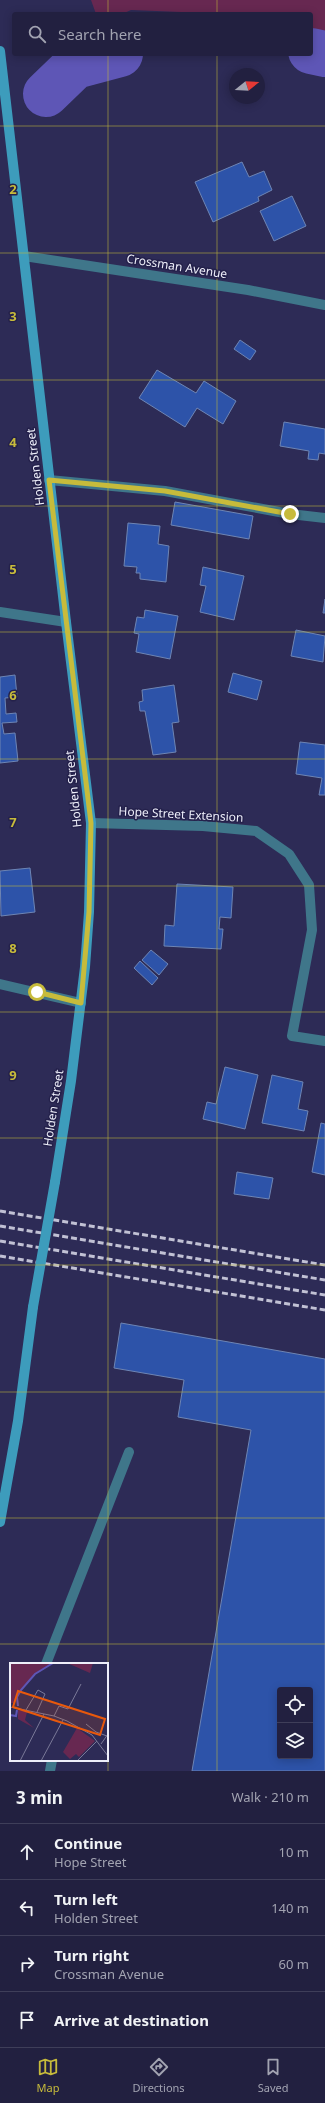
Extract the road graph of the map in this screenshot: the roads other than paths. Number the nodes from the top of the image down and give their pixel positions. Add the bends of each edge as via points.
1 (0, 51) edge
2 (24, 256) junction
3 (325, 305) edge
4 (49, 480) junction
5 (325, 518) edge
6 (0, 612) edge
7 (66, 622) junction
8 (91, 823) junction
9 (0, 984) edge
10 (81, 1003) junction
11 (325, 1041) edge
12 (129, 1452) dead end
13 (0, 1522) edge
14 (46, 1663) edge
15 (52, 1761) edge
16 (50, 1771) edge

1 - 2 main road, Holden Street
2 - 3 street, Crossman Avenue via 248,290
2 - 4 main road, Holden Street
4 - 5 street via 165,491
4 - 7 main road, Holden Street
6 - 7 street
7 - 8 main road, Holden Street
8 - 10 main road, Holden Street via 89,912
8 - 11 street, Hope Street Extension via 203,826 256,831 289,854 310,885 312,930 292,1036
9 - 10 street
10 - 13 main road, Holden Street, bridge via 55,1182 33,1307 18,1421
12 - 14 street
15 - 16 street

